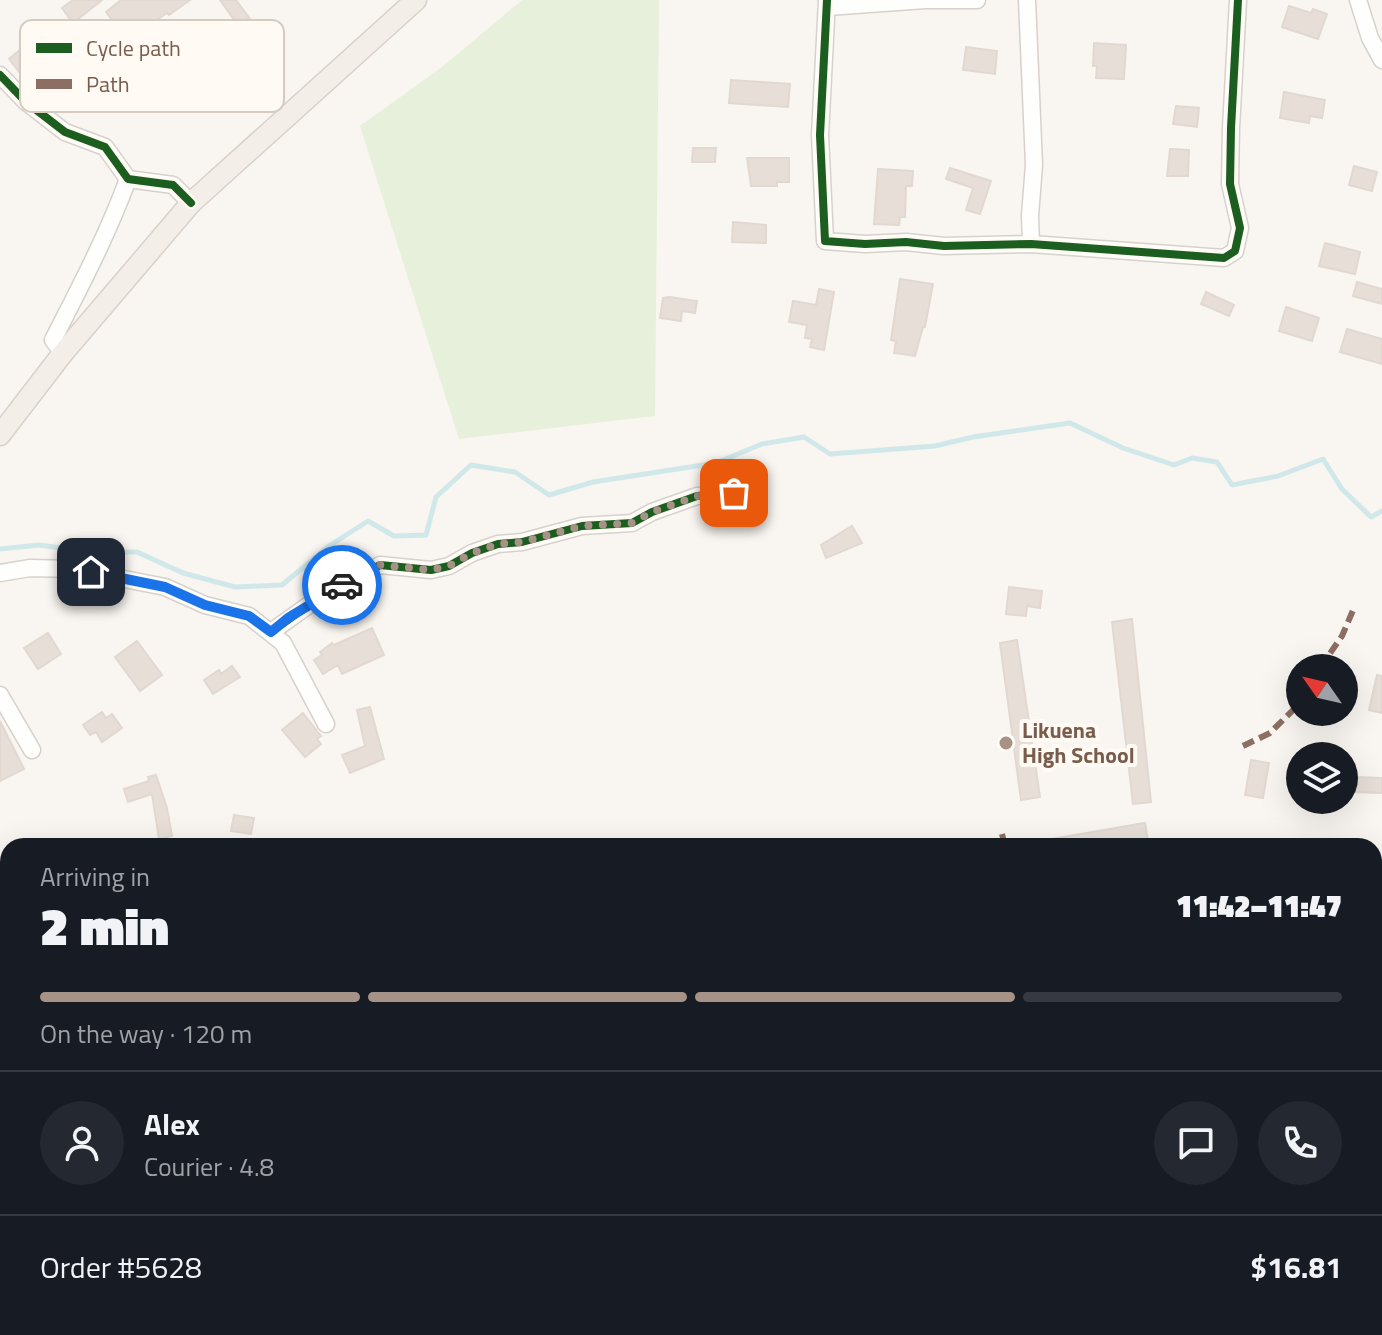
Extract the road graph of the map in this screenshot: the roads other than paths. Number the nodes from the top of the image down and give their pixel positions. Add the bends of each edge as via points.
1 (416, 0) edge
2 (925, 0) edge
3 (977, 0) edge
4 (1027, 0) edge
5 (1238, 0) edge
6 (1358, 0) edge
7 (828, 4) edge
8 (1382, 60) edge
9 (0, 75) edge
10 (20, 96) edge
11 (39, 112) edge
12 (128, 179) junction
13 (191, 203) junction
14 (1031, 244) junction
15 (63, 353) junction
16 (0, 435) edge
17 (734, 493) dead end
18 (0, 573) edge
19 (271, 632) junction
20 (0, 695) edge
21 (326, 724) dead end
22 (32, 750) dead end

1 - 13 main road
2 - 3 street
2 - 7 street
4 - 14 street via 1034,165
5 - 14 street via 1230,184 1240,228 1235,251 1224,258
6 - 8 street
7 - 14 street via 820,135 825,241
9 - 10 street
11 - 12 street via 65,132 105,147
12 - 13 street via 173,185
12 - 15 street via 53,340
13 - 15 main road
15 - 16 main road
17 - 19 street via 697,496 632,523 582,526 498,544 431,570 380,565
18 - 19 street via 74,569 165,587 249,616
19 - 21 street via 283,643
20 - 22 street

